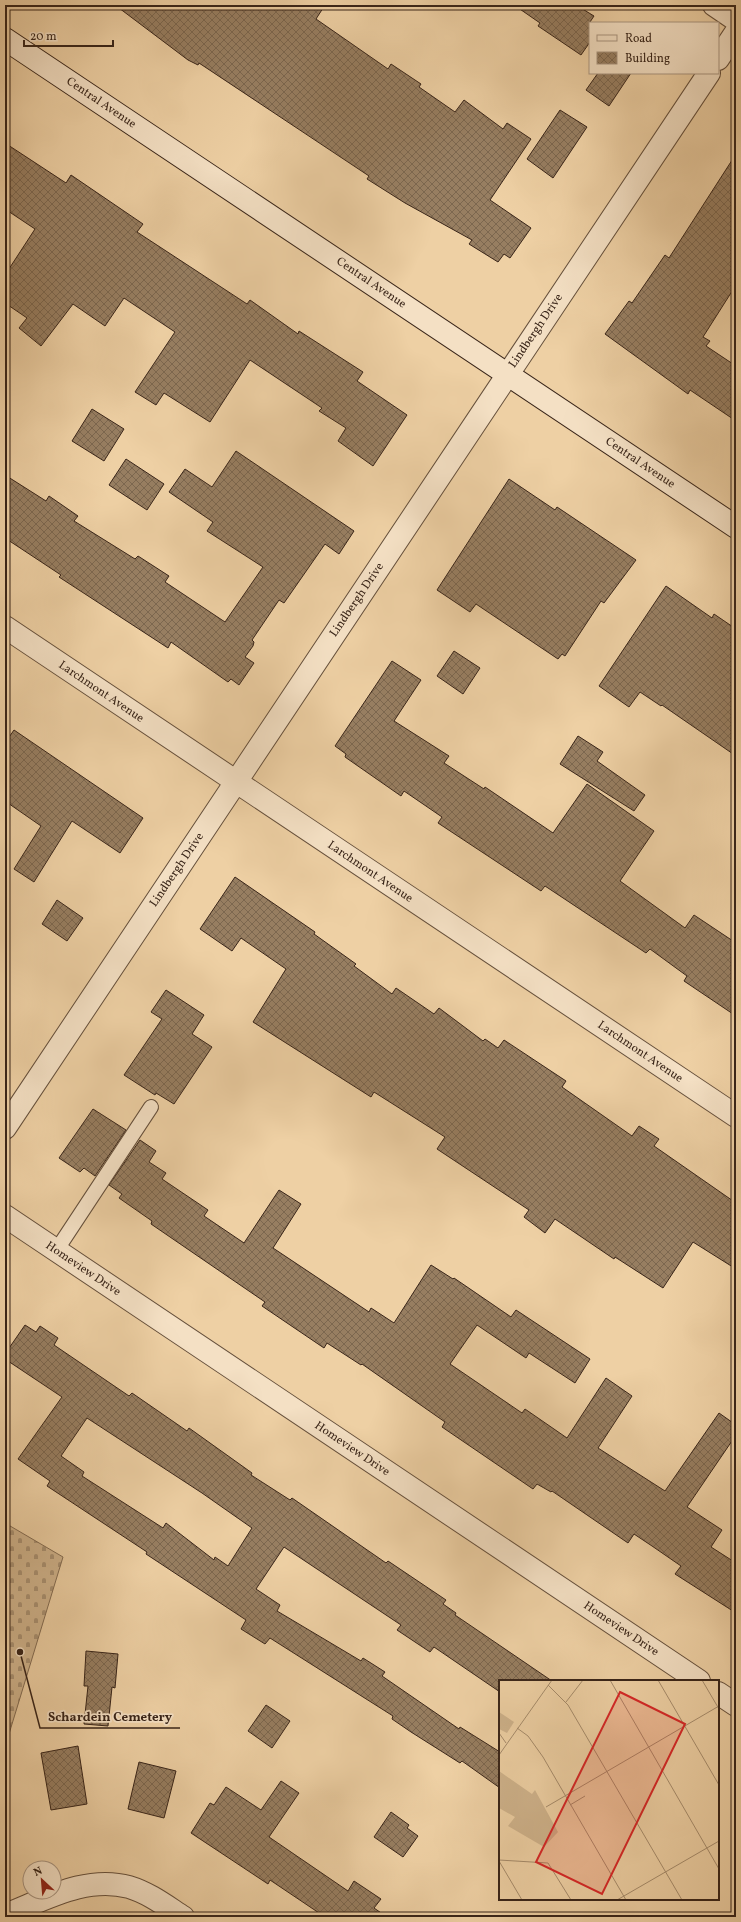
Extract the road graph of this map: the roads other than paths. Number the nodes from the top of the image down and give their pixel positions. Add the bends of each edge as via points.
1 (714, 5) edge
2 (736, 20) edge
3 (736, 32) edge
4 (5, 39) edge
5 (719, 58) edge
6 (707, 74) edge
7 (508, 374) junction
8 (736, 527) edge
9 (5, 627) edge
10 (236, 782) junction
11 (151, 1107) dead end
12 (736, 1116) edge
13 (5, 1128) edge
14 (5, 1216) edge
15 (56, 1251) junction
16 (698, 1680) edge
17 (719, 1694) edge
18 (736, 1705) edge
19 (5, 1915) edge
20 (183, 1917) edge

1 - 2 street
3 - 5 street
4 - 7 street, Central Avenue
6 - 7 street, Lindbergh Drive
7 - 8 street, Central Avenue
7 - 10 street, Lindbergh Drive
9 - 10 street, Larchmont Avenue
10 - 12 street, Larchmont Avenue
10 - 13 street, Lindbergh Drive
11 - 15 lane
14 - 15 street, Homeview Drive
15 - 16 street, Homeview Drive
17 - 18 street
19 - 20 street via 67,1890 102,1884 129,1887 153,1897

